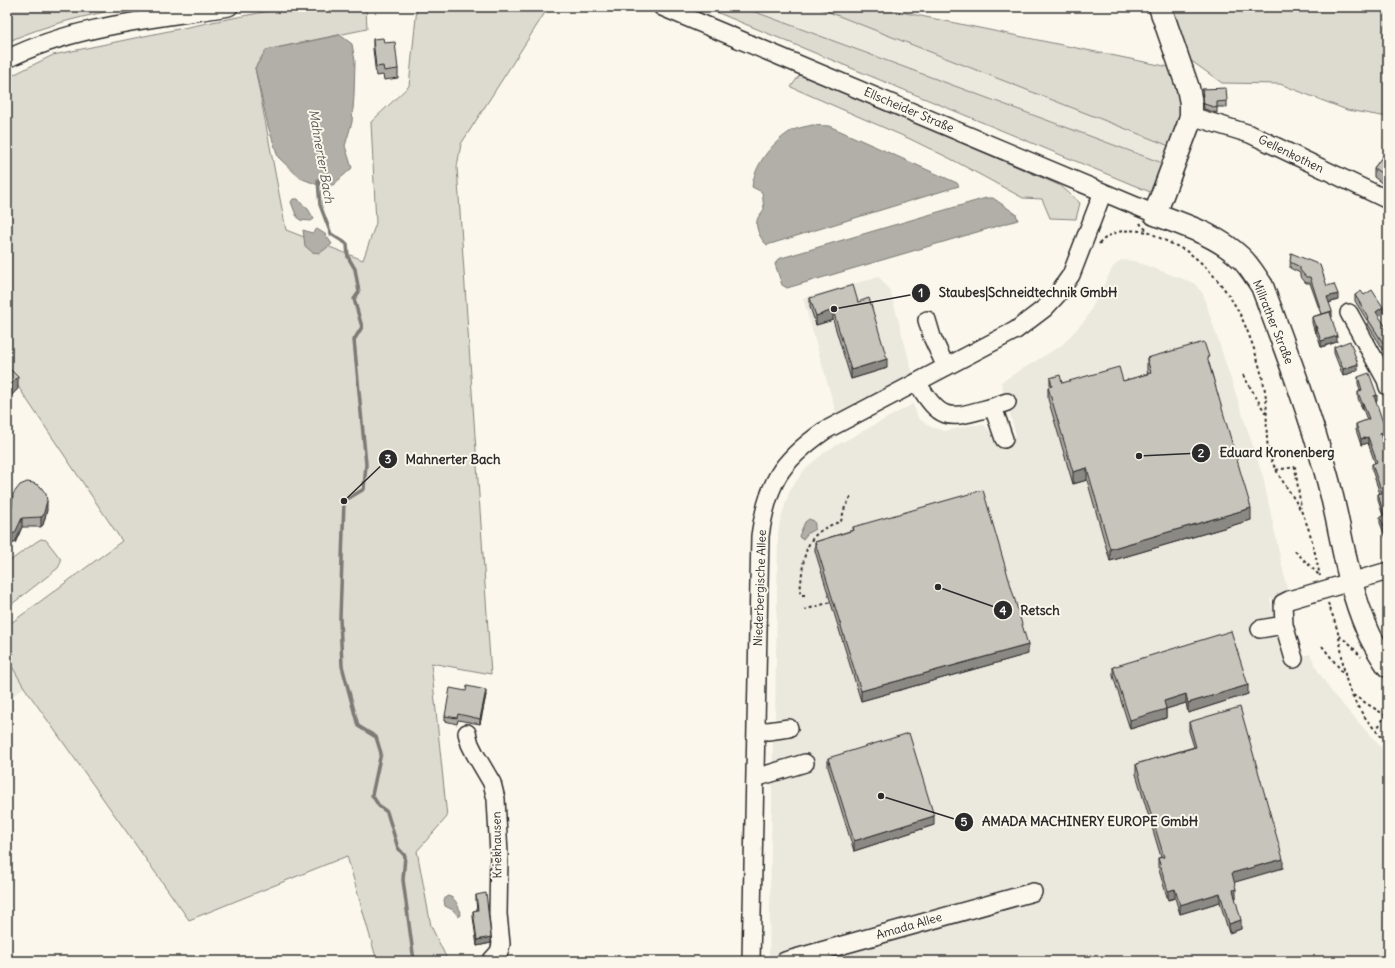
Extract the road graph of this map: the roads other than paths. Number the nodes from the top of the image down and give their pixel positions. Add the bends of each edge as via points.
1 (229, 7) edge
2 (662, 7) edge
3 (1160, 7) edge
4 (7, 59) edge
5 (1189, 121) junction
6 (1103, 192) junction
7 (1388, 200) edge
8 (1148, 218) junction
9 (1349, 314) dead end
10 (927, 320) dead end
11 (946, 367) junction
12 (917, 382) junction
13 (1388, 387) edge
14 (1004, 439) dead end
15 (1388, 571) edge
16 (1350, 581) junction
17 (1284, 625) junction
18 (1260, 629) dead end
19 (1294, 659) dead end
20 (1388, 666) edge
21 (789, 728) dead end
22 (756, 730) junction
23 (467, 733) dead end
24 (805, 763) dead end
25 (755, 778) junction
26 (491, 961) edge
27 (751, 961) edge
28 (786, 961) edge
29 (818, 961) edge

1 - 4 street via 107,26 50,42
2 - 6 street, Ellscheider Straße
3 - 5 main road via 1188,88 1191,103
5 - 7 street, Gellenkothen via 1250,134
5 - 8 main road via 1166,184
6 - 8 street, Ellscheider Straße
6 - 11 street, Niederbergische Allee via 1071,274 1057,295 1030,321
8 - 16 main road, Millrather Straße via 1205,233 1240,257 1262,286 1318,444
9 - 13 street
10 - 11 street
11 - 12 street, Niederbergische Allee
12 - 14 street via 934,408 944,414 954,416 1000,404
12 - 22 street, Niederbergische Allee via 807,443 789,460 774,482 766,504 760,536
15 - 16 street
16 - 17 street via 1322,583 1283,603
16 - 20 main road, Millrather Straße via 1366,629
17 - 18 street
17 - 19 street
21 - 22 street
22 - 25 street, Niederbergische Allee
23 - 26 street, Kriekhausen via 474,754 492,783 496,799 501,944 499,952
24 - 25 street
25 - 27 street, Niederbergische Allee
28 - 29 street, Amada Allee via 1035,895

